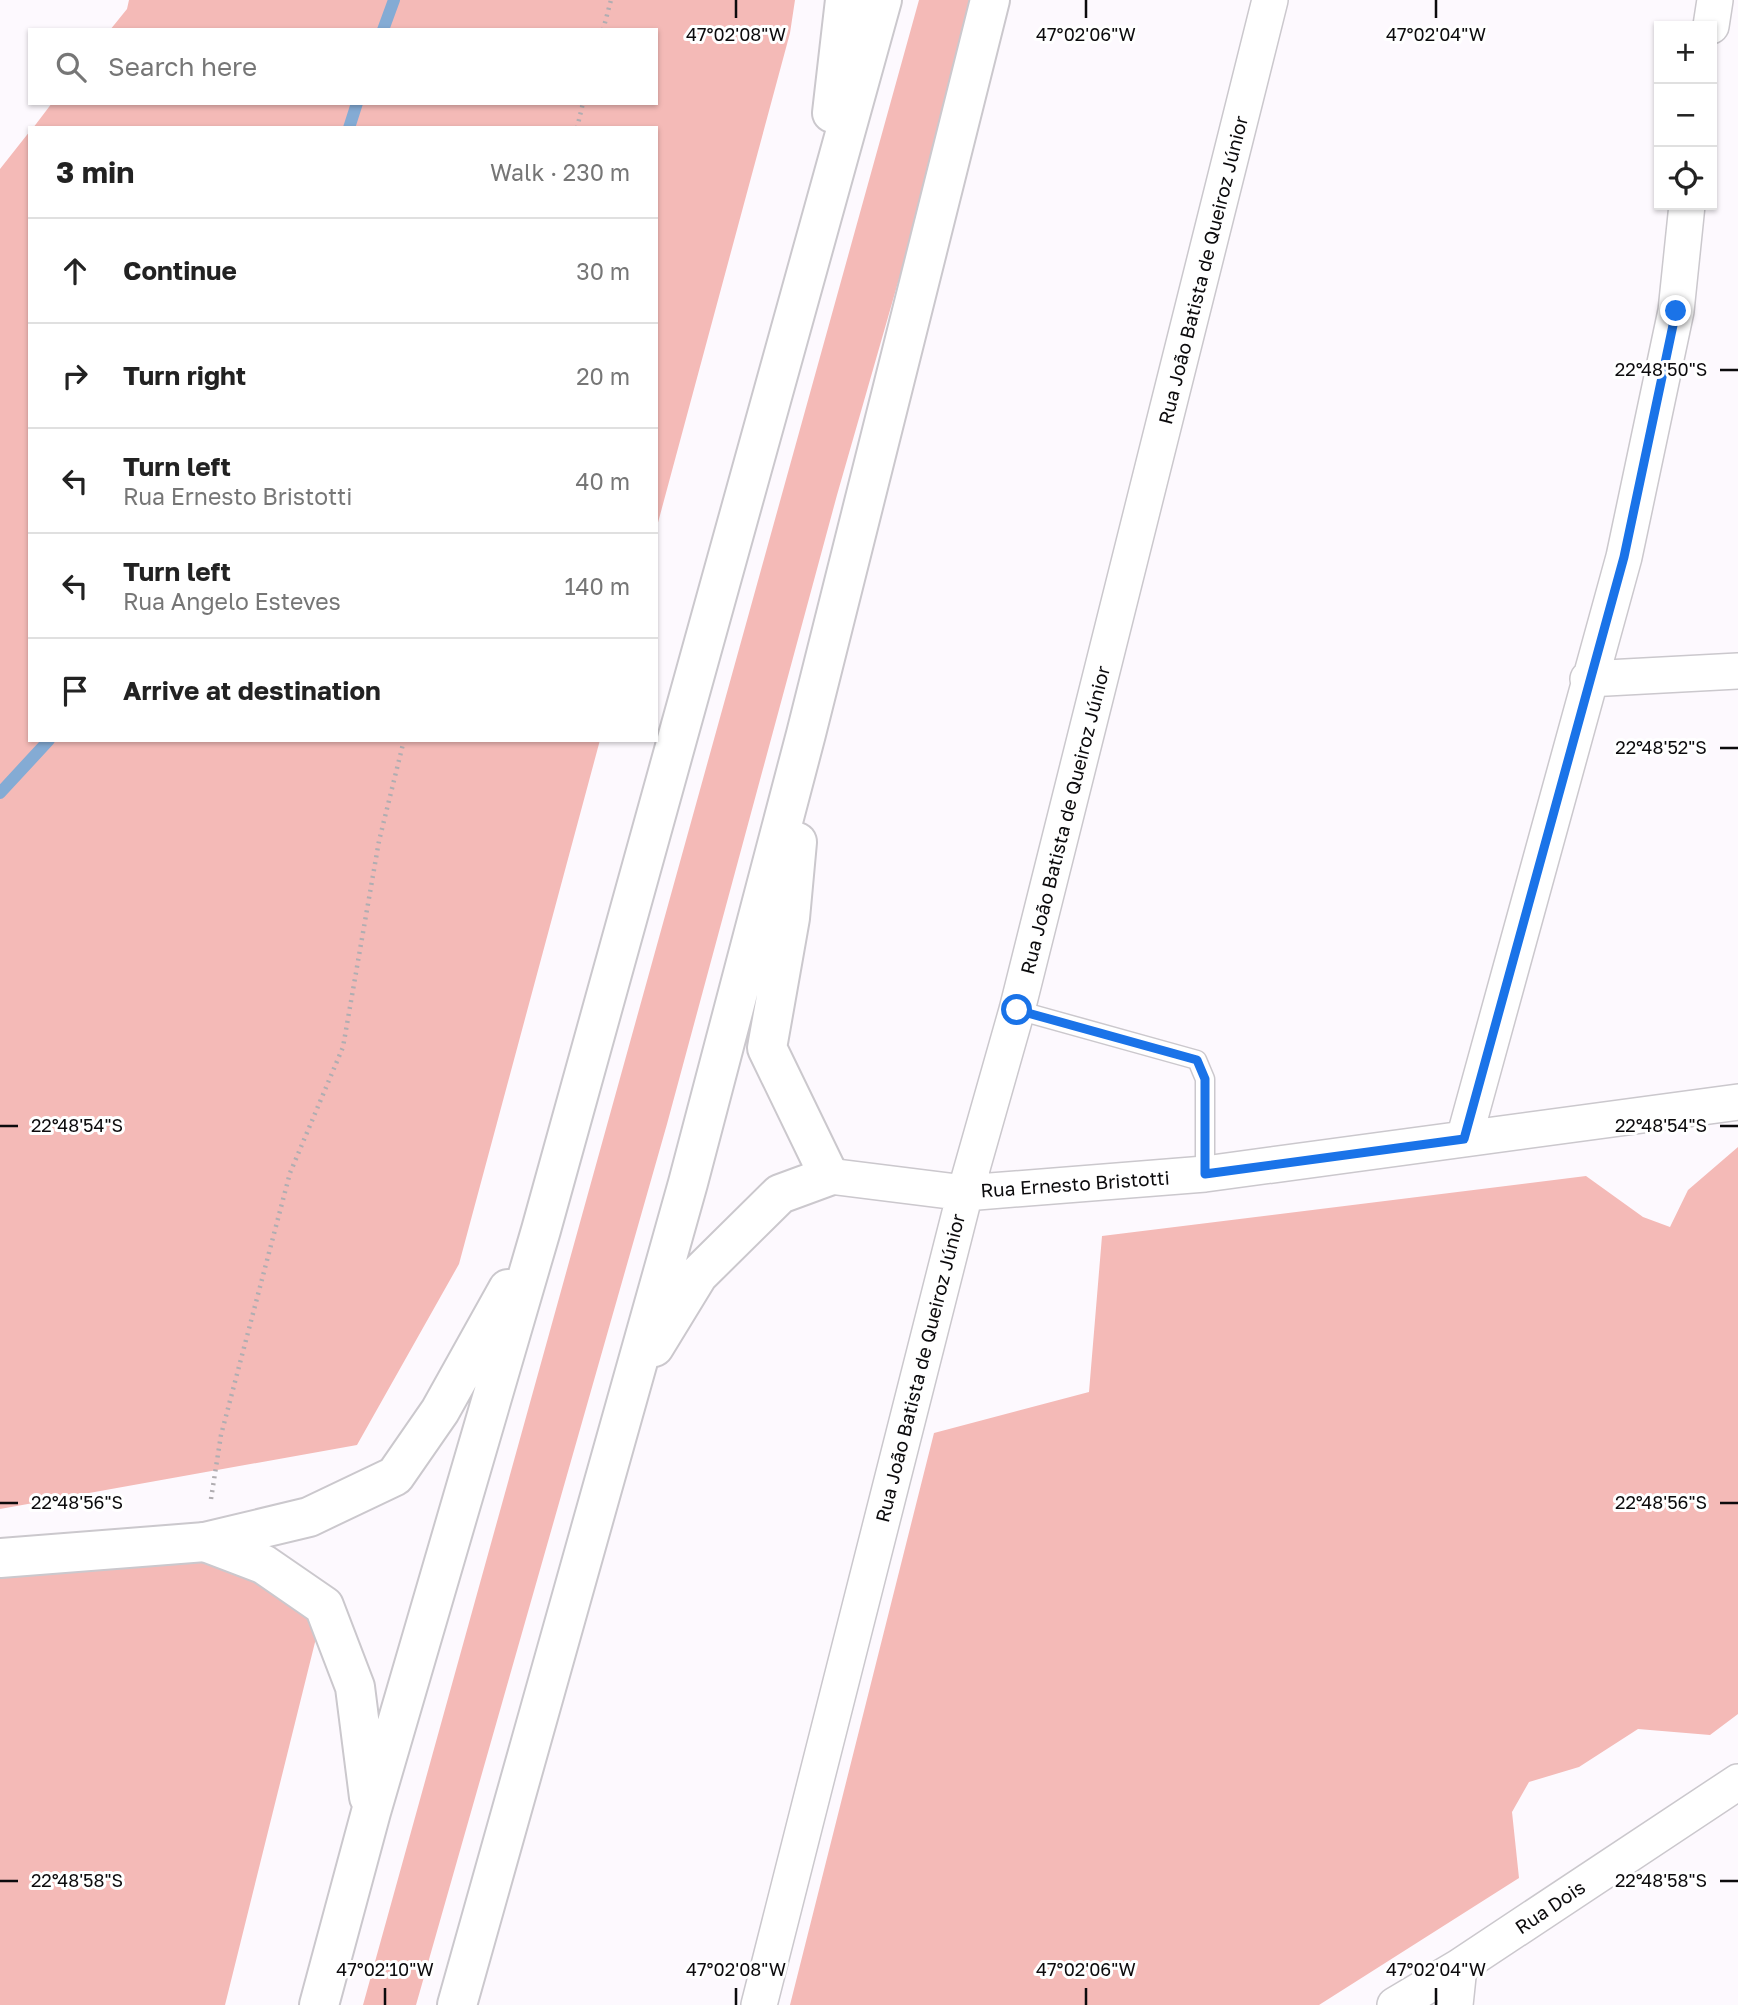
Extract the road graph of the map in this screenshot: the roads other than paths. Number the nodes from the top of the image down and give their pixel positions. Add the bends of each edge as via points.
1 (845, 0) edge
2 (882, 0) edge
3 (990, 0) edge
4 (1270, 0) edge
5 (1715, 0) edge
6 (1712, 21) edge
7 (1686, 210) edge
8 (818, 239) junction
9 (1738, 671) edge
10 (1588, 679) junction
11 (807, 734) junction
12 (1017, 1010) junction
13 (1738, 1102) edge
14 (1464, 1139) junction
15 (1205, 1174) junction
16 (829, 1176) junction
17 (965, 1193) junction
18 (541, 1230) junction
19 (628, 1391) junction
20 (205, 1542) junction
21 (0, 1558) edge
22 (1738, 1782) edge
23 (371, 1812) junction
24 (1459, 1967) junction
25 (319, 2005) edge
26 (457, 2005) edge
27 (759, 2005) edge
28 (1395, 2005) edge
29 (1455, 2005) edge

1 - 8 main road
2 - 8 main road
3 - 11 main road
4 - 12 street, Rua João Batista de Queiroz Júnior
5 - 6 street
7 - 10 street via 1673,325 1624,557
8 - 18 main road
9 - 10 street
10 - 14 street
11 - 16 main road via 790,918 767,1048
11 - 19 main road
12 - 15 lane via 1197,1060 1205,1079
12 - 17 street, Rua João Batista de Queiroz Júnior
13 - 14 street, Rua Ernesto Bristotti
14 - 15 street, Rua Ernesto Bristotti
15 - 17 street, Rua Ernesto Bristotti
16 - 17 street, Rua Ernesto Bristotti
16 - 19 main road via 780,1194 698,1275
17 - 27 street, Rua João Batista de Queiroz Júnior
18 - 20 main road via 440,1411 395,1476 309,1517
18 - 23 main road
19 - 26 main road
20 - 21 main road
20 - 23 main road via 263,1564 324,1606 355,1687
22 - 24 street, Rua Dois
23 - 25 main road
24 - 28 street, Rua Dois
24 - 29 street

